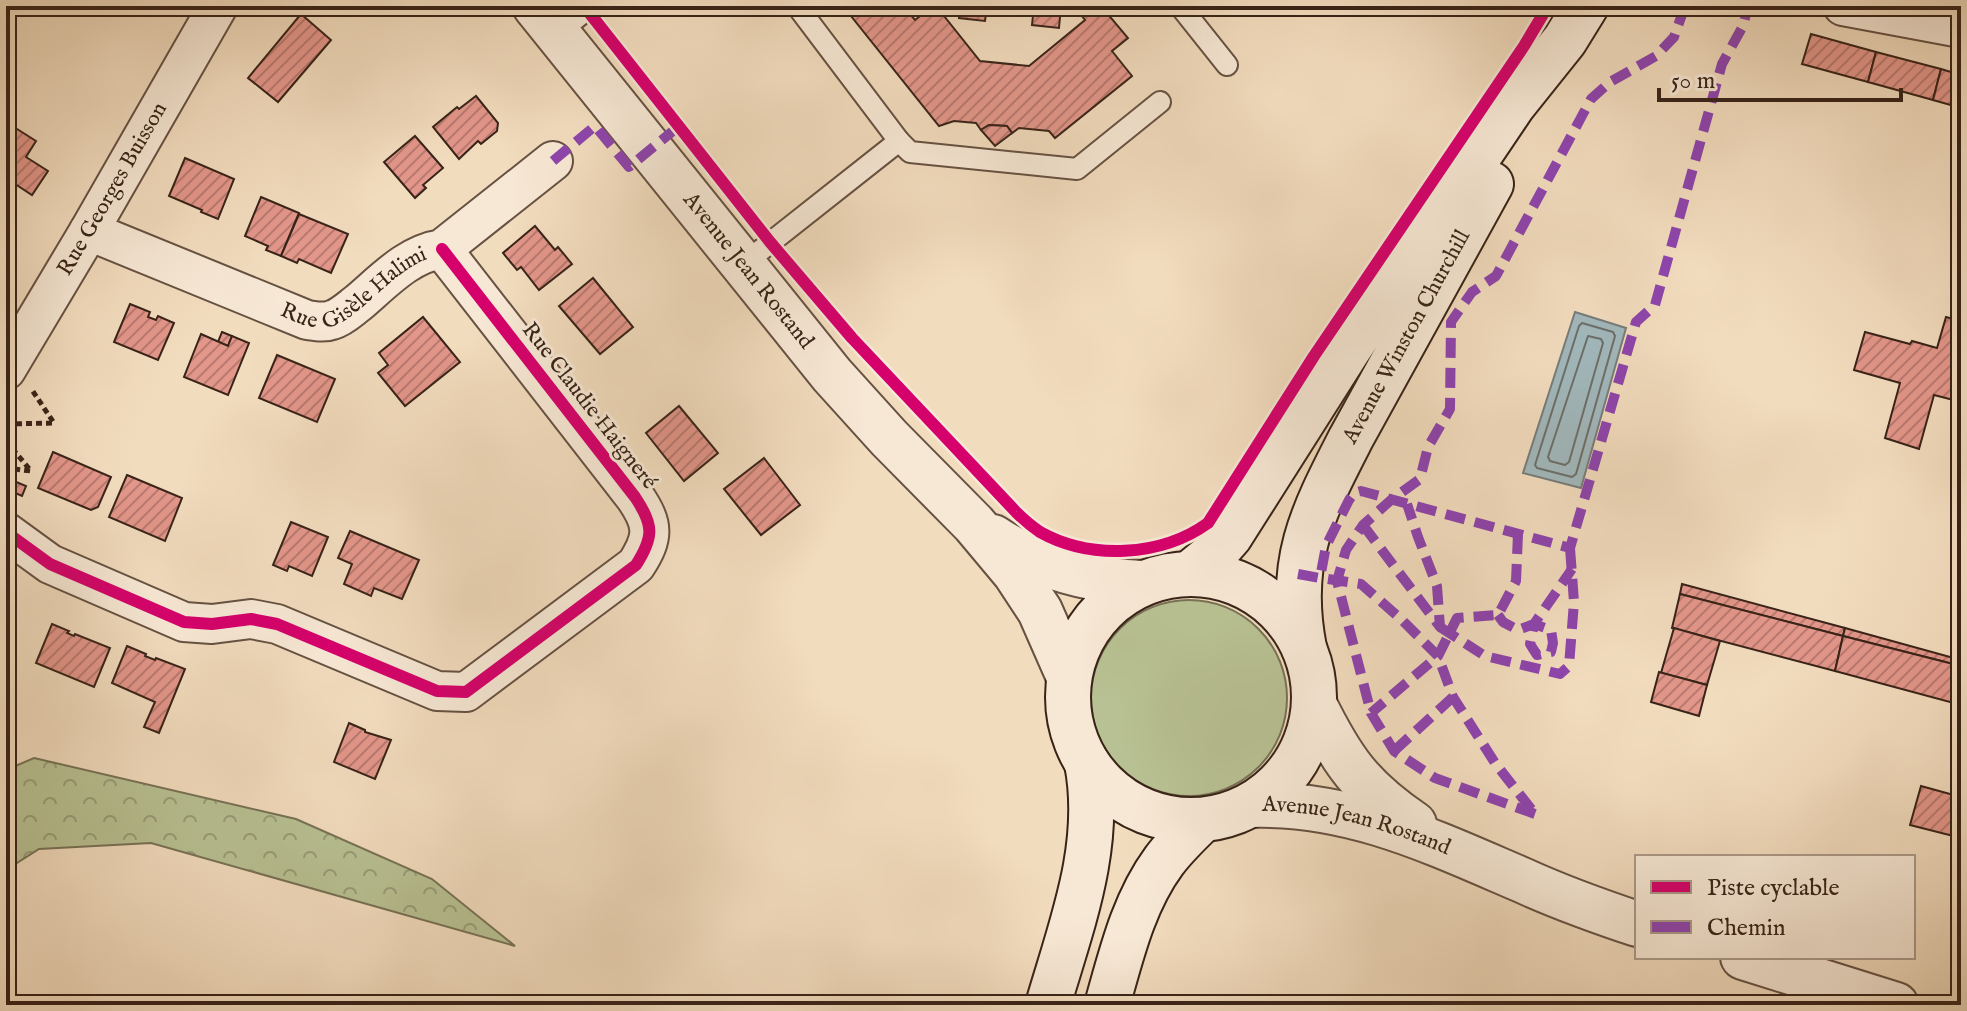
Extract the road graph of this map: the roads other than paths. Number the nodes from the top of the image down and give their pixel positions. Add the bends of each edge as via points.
1 (218, 6) edge
2 (797, 6) edge
3 (1180, 6) edge
4 (1843, 6) edge
5 (555, 13) edge
6 (1576, 23) edge
7 (1961, 28) edge
8 (1227, 65) dead end
9 (1160, 102) dead end
10 (899, 141) junction
11 (553, 161) dead end
12 (89, 231) junction
13 (442, 249) junction
14 (742, 265) junction
15 (9, 365) edge
16 (974, 524) junction
17 (6, 532) edge
18 (1189, 574) junction
19 (1143, 583) junction
20 (1304, 649) junction
21 (1069, 677) junction
22 (1314, 704) junction
23 (1087, 763) junction
24 (1251, 805) junction
25 (1202, 820) junction
26 (1460, 852) junction
27 (1635, 923) edge
28 (1749, 959) edge
29 (1048, 1005) edge
30 (1107, 1005) edge
31 (1896, 1005) edge

1 - 12 street, Rue Georges Buisson
2 - 10 lane
3 - 8 lane
4 - 7 street
5 - 14 main road, Avenue Jean Rostand
6 - 18 main road, Avenue Winston Churchill via 1513,105 1406,263 1230,536
6 - 20 main road, Avenue Winston Churchill via 1320,501 1298,574
9 - 10 lane via 1077,169 910,152
10 - 14 lane
11 - 13 street, Rue Gisèle Halimi
12 - 13 street, Rue Gisèle Halimi via 321,322 346,313 408,261
12 - 15 street, Rue Georges Buisson
13 - 17 street, Rue Claudie Haigneré via 635,497 649,533 636,565 466,692 437,691 265,621 184,622 50,564
14 - 16 main road, Avenue Jean Rostand via 849,394
16 - 19 main road, Avenue Jean Rostand via 1017,552 1054,567 1105,581
16 - 21 main road, Avenue Jean Rostand via 1029,593
18 - 19 main road
18 - 20 main road via 1223,578 1253,591 1280,612
19 - 21 main road via 1097,616 1079,644
20 - 22 main road
21 - 23 main road via 1070,722
22 - 24 main road via 1298,757 1278,784
22 - 26 main road, Avenue Jean Rostand via 1346,763 1373,794
23 - 25 main road via 1108,789 1137,808 1169,818
23 - 29 main road via 1093,802 1087,864
24 - 25 main road
24 - 26 main road, Avenue Jean Rostand via 1325,809
25 - 30 main road via 1148,886
26 - 27 main road, Avenue Jean Rostand
28 - 31 main road

